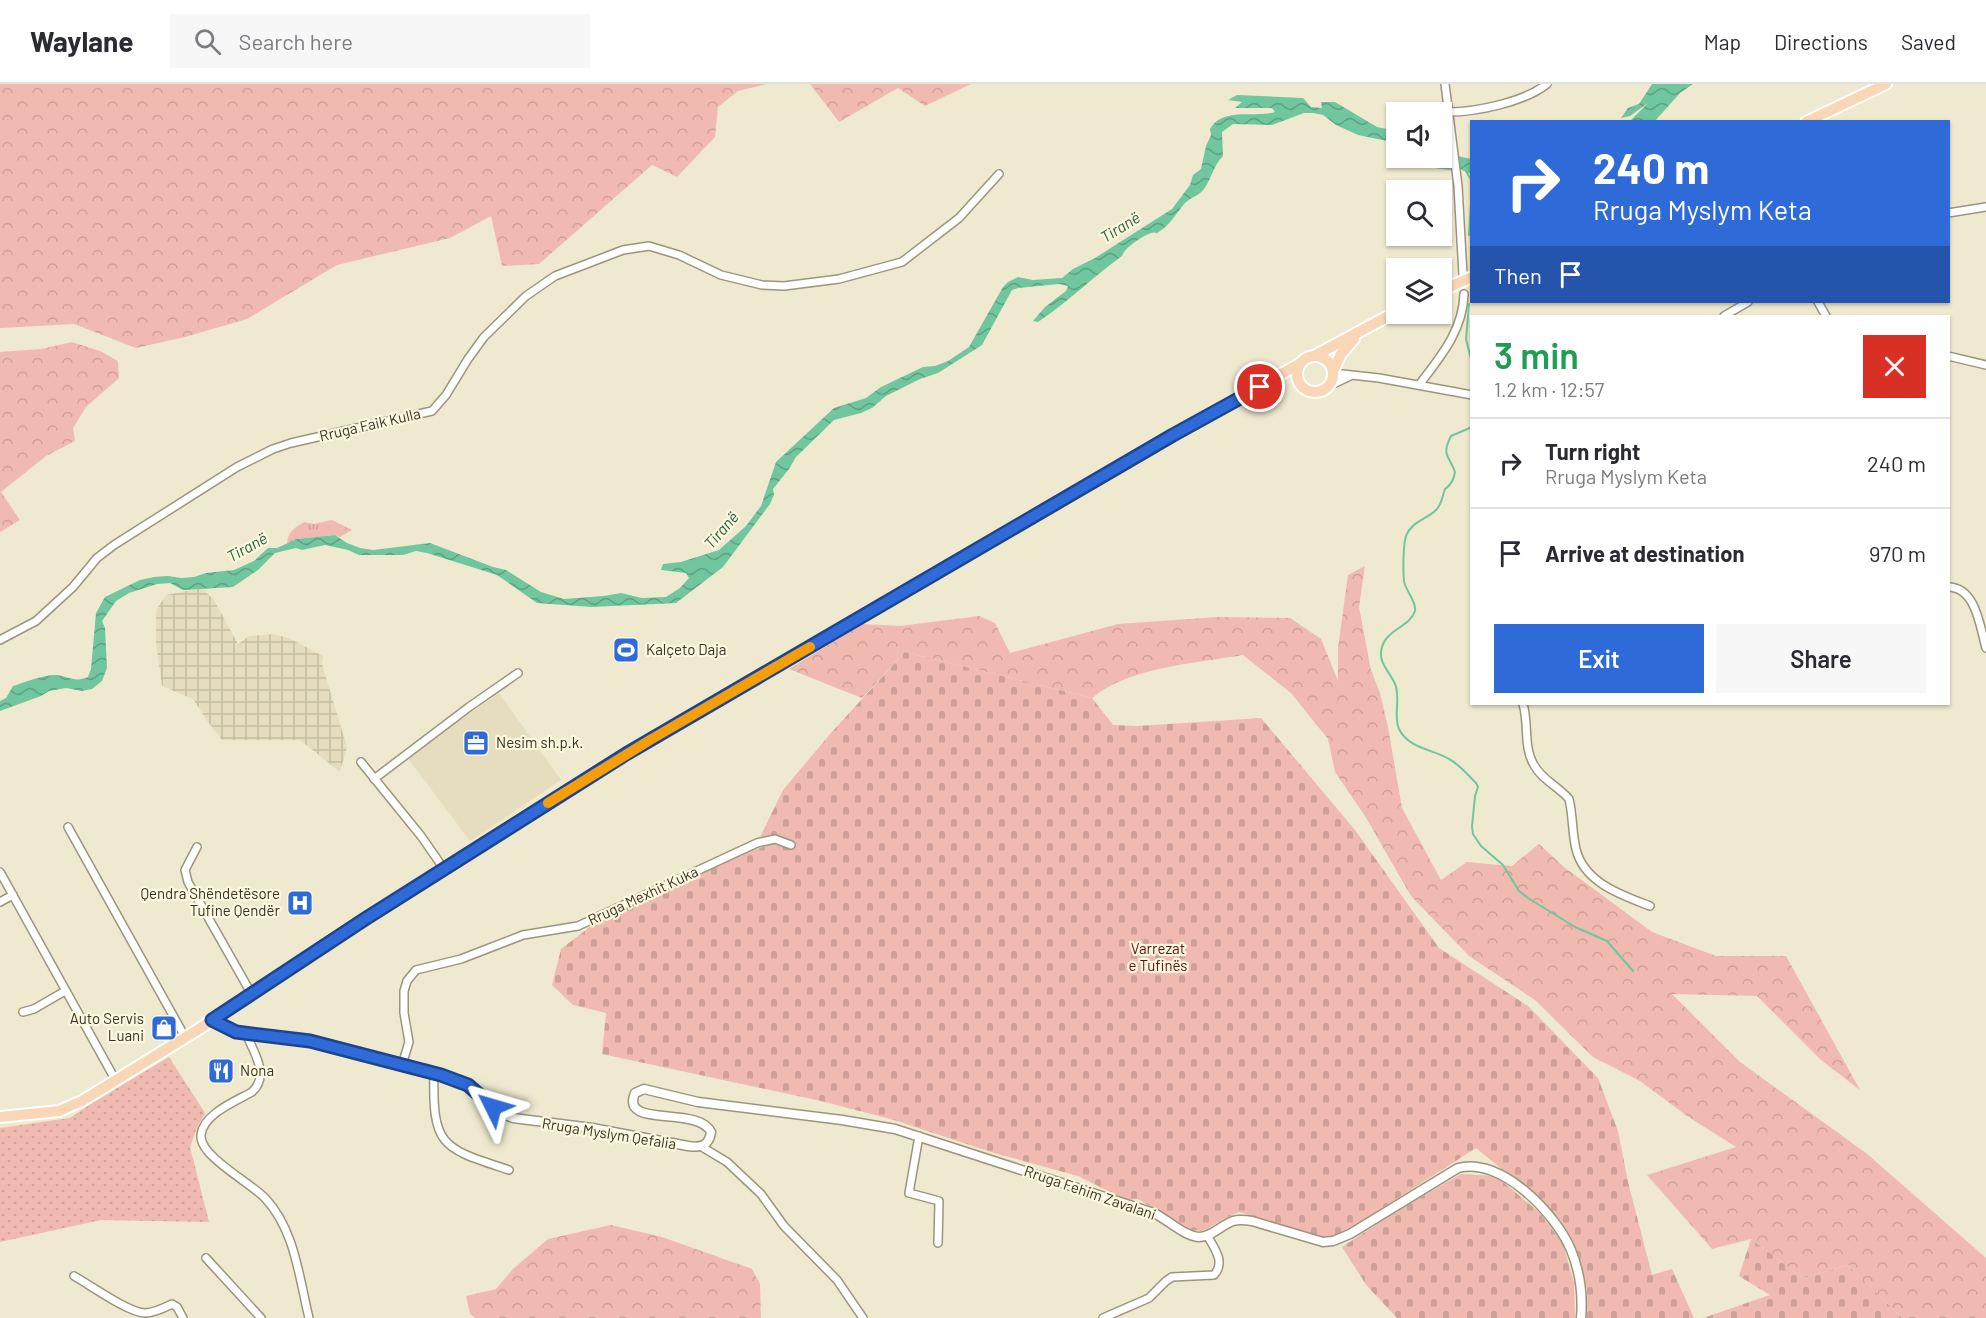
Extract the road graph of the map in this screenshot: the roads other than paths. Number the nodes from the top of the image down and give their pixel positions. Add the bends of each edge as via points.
1 (1445, 84) edge
2 (1547, 84) edge
3 (1886, 84) edge
4 (1447, 102) edge
5 (1452, 112) edge
6 (1810, 120) edge
7 (1452, 150) edge
8 (999, 174) dead end
9 (1986, 207) edge
10 (1950, 213) edge
11 (1464, 279) edge
12 (1464, 294) dead end
13 (1746, 303) edge
14 (1726, 315) edge
15 (1386, 317) edge
16 (1370, 325) junction
17 (1316, 356) junction
18 (1950, 356) edge
19 (1299, 364) junction
20 (1986, 365) edge
21 (1333, 372) junction
22 (1352, 375) junction
23 (1272, 381) junction
24 (1419, 385) junction
25 (1301, 386) junction
26 (1329, 386) junction
27 (1470, 395) edge
28 (1950, 587) edge
29 (0, 640) edge
30 (1986, 648) edge
31 (518, 673) dead end
32 (1523, 705) edge
33 (361, 762) dead end
34 (375, 779) junction
35 (68, 827) dead end
36 (791, 845) dead end
37 (197, 847) dead end
38 (444, 869) junction
39 (0, 872) edge
40 (13, 895) junction
41 (0, 902) edge
42 (1650, 906) dead end
43 (65, 991) junction
44 (251, 993) junction
45 (23, 1012) dead end
46 (212, 1020) junction
47 (246, 1034) junction
48 (185, 1037) junction
49 (402, 1065) junction
50 (434, 1073) junction
51 (116, 1081) junction
52 (0, 1117) edge
53 (919, 1136) junction
54 (702, 1147) junction
55 (509, 1170) dead end
56 (1207, 1235) junction
57 (938, 1243) dead end
58 (206, 1258) dead end
59 (74, 1276) dead end
60 (183, 1318) edge
61 (261, 1318) edge
62 (309, 1318) edge
63 (863, 1318) edge
64 (1103, 1318) edge
65 (1581, 1318) edge

1 - 4 street
2 - 5 street via 1478,111
3 - 6 main road
7 - 11 street
8 - 29 street, Rruga Faik Kulla via 959,218 902,262 839,279 762,285 721,275 649,246 623,250 555,276 526,296 484,337 432,411 291,443 257,456 114,545 36,621
9 - 10 street
12 - 24 street via 1457,329
13 - 14 street
15 - 16 main road
16 - 17 main road
16 - 21 main road via 1346,348
17 - 19 main road
17 - 21 main road via 1327,360
18 - 20 street
19 - 23 main road
19 - 25 main road
21 - 22 street
21 - 26 main road
22 - 24 street
22 - 26 street
23 - 25 main road
23 - 38 main road via 675,725
24 - 27 street
25 - 26 main road via 1315,392
28 - 30 street via 1963,591 1973,603
31 - 34 street
32 - 42 street via 1533,765 1569,799 1580,862 1603,885
33 - 34 street
34 - 38 street
35 - 48 street
36 - 49 street, Rruga Mexhit Kuka via 775,839 757,843 578,926 523,935 461,959 416,970 404,991 409,1042
37 - 44 street via 185,870 188,882
38 - 44 main road
39 - 40 street
40 - 41 street
40 - 43 street
43 - 45 street
43 - 51 street
44 - 46 main road
46 - 47 street, Rruga Myslym Qefalia
46 - 48 main road
47 - 49 street, Rruga Myslym Qefalia via 310,1041
47 - 62 street via 259,1064 260,1081 252,1092 208,1120 201,1142 277,1213 291,1245
48 - 51 main road
49 - 50 street, Rruga Myslym Qefalia
50 - 54 street, Rruga Myslym Qefalia via 468,1085 513,1118
50 - 55 street via 435,1116 439,1132 450,1148
51 - 52 main road via 59,1111
53 - 54 street, Rruga Fehim Zavalani via 869,1124 698,1102 649,1090 635,1093 633,1102 643,1114 694,1119 706,1124 711,1136
53 - 56 street, Rruga Fehim Zavalani via 1154,1213 1192,1235
53 - 57 street via 909,1193 939,1201
54 - 63 street via 727,1162 761,1194 784,1226 837,1280
56 - 64 street via 1220,1263 1214,1275 1172,1277 1149,1298
56 - 65 street via 1242,1220 1314,1240 1333,1241 1451,1171 1466,1165 1484,1167 1514,1183 1546,1212 1563,1235 1579,1276
58 - 61 street
59 - 60 street via 131,1310 144,1313 172,1304

